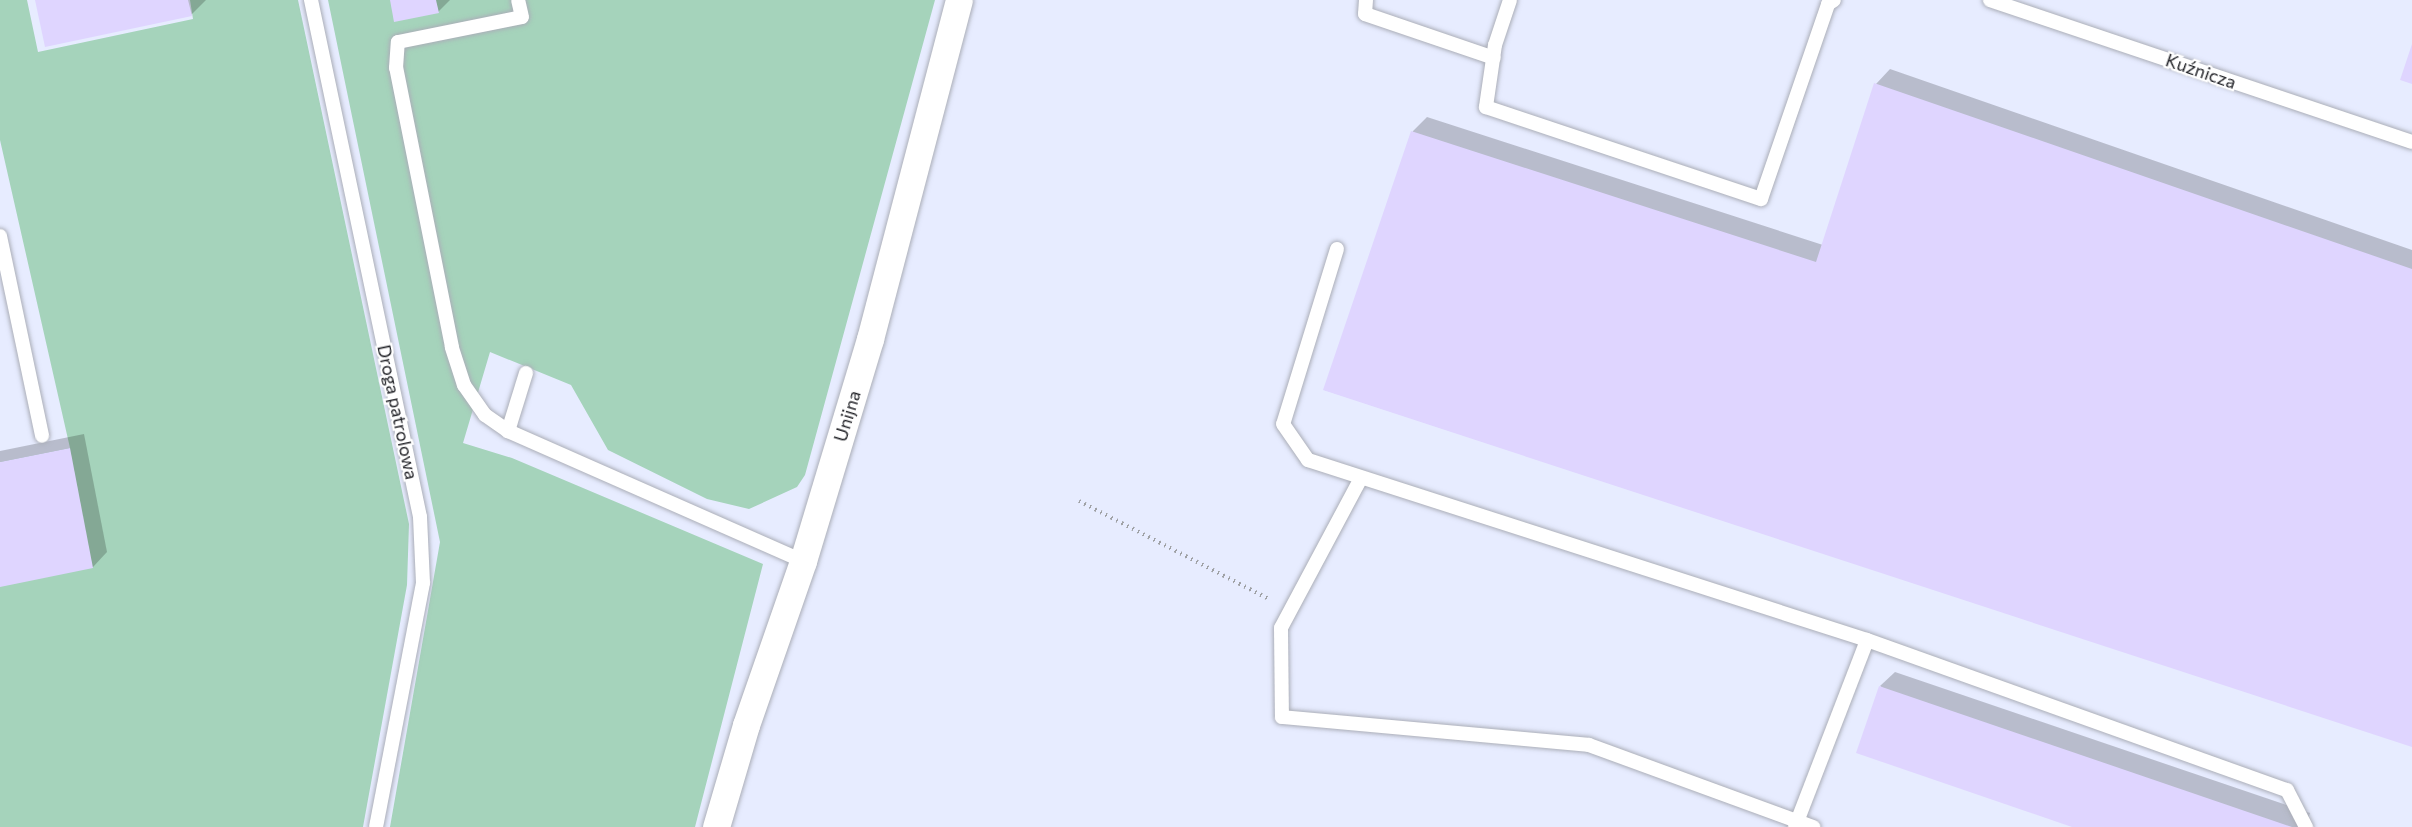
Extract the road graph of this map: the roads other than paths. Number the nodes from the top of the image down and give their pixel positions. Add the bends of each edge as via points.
1 (311, 0) edge
2 (518, 0) edge
3 (959, 0) edge
4 (1365, 0) edge
5 (1510, 0) edge
6 (1834, 0) edge
7 (1990, 0) edge
8 (1494, 51) junction
9 (2412, 142) edge
10 (0, 236) edge
11 (1337, 249) dead end
12 (526, 373) dead end
13 (508, 431) junction
14 (42, 436) dead end
15 (1361, 478) junction
16 (803, 561) junction
17 (1867, 640) junction
18 (1796, 824) edge
19 (376, 827) edge
20 (716, 827) edge
21 (1813, 827) edge
22 (2306, 827) edge

1 - 19 lane, Droga patrolowa via 420,517 423,584
2 - 13 lane via 522,17 398,42 396,68 452,347 464,385 484,416
3 - 16 street, Unijna via 870,339
4 - 8 lane via 1365,14
5 - 8 lane
6 - 8 lane via 1828,4 1761,199 1486,107
7 - 9 lane, Kuźnicza
10 - 14 lane
11 - 15 lane via 1283,424 1308,460
12 - 13 lane
13 - 16 lane
15 - 17 lane
15 - 18 lane via 1281,628 1282,717 1589,745
16 - 20 street, Unijna via 746,725
17 - 18 lane
17 - 22 lane via 2287,790
18 - 21 lane

